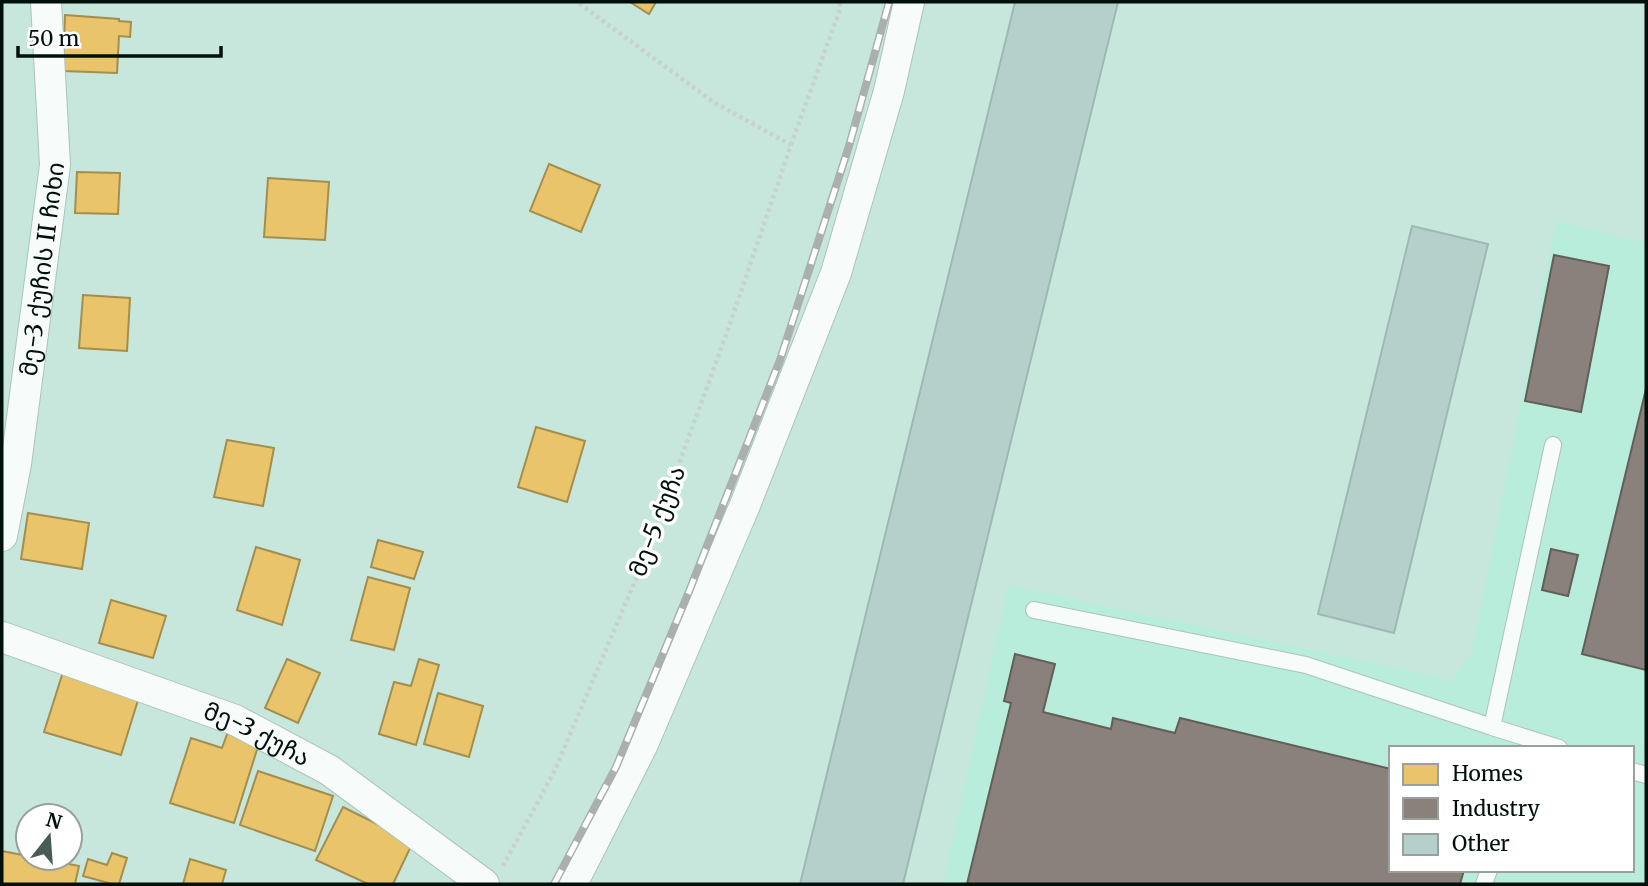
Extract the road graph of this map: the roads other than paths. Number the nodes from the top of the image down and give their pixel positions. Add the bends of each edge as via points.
1 (46, 2) edge
2 (909, 2) edge
3 (1553, 445) dead end
4 (2, 536) edge
5 (1034, 610) dead end
6 (2, 636) edge
7 (1492, 727) junction
8 (1529, 743) edge
9 (1547, 746) edge
10 (492, 879) edge
11 (572, 884) edge

1 - 4 street, მე-3 ქუჩის II ჩიხი via 55,165 18,450
2 - 11 street via 889,91 836,273 745,506 642,746
3 - 7 lane
5 - 7 lane via 1306,665
6 - 10 street, მე-3 ქუჩა via 235,720 328,770
7 - 8 lane
8 - 9 lane

